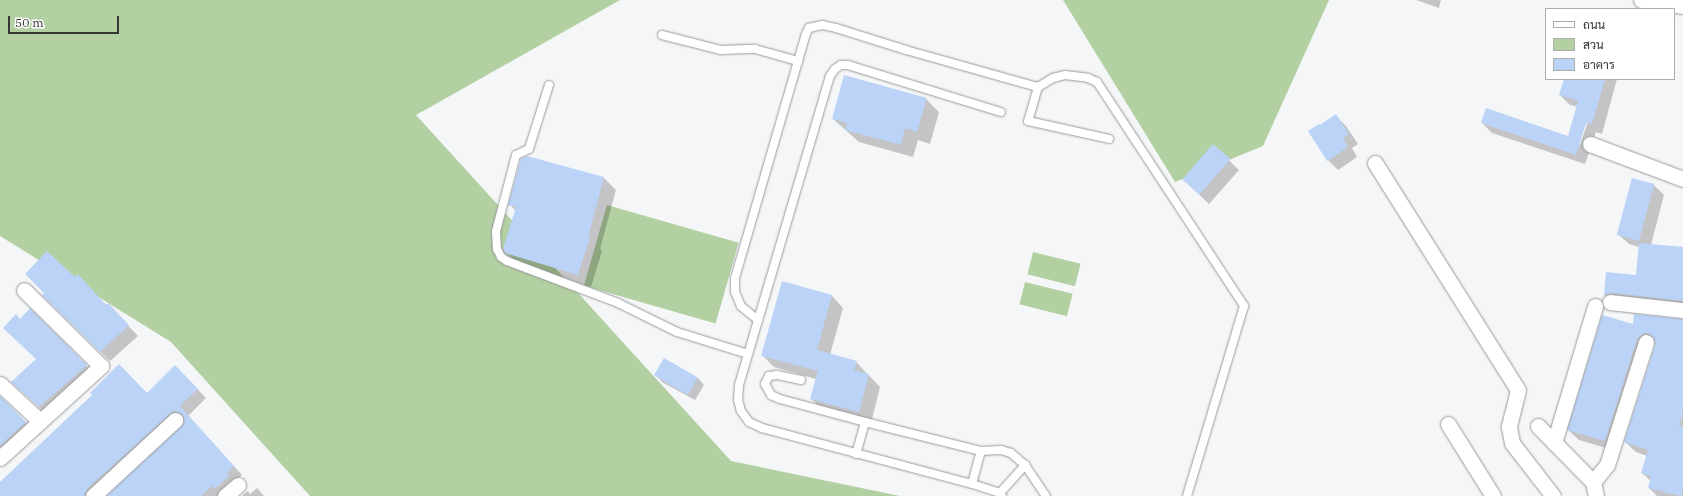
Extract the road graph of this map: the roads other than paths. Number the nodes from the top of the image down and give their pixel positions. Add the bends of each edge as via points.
1 (1640, 0) edge
2 (1683, 6) edge
3 (662, 35) dead end
4 (798, 61) junction
5 (549, 85) dead end
6 (1038, 87) junction
7 (1001, 112) dead end
8 (1109, 139) dead end
9 (1590, 144) dead end
10 (1375, 163) dead end
11 (1683, 179) edge
12 (24, 290) dead end
13 (1683, 310) edge
14 (758, 320) junction
15 (1646, 342) dead end
16 (748, 354) junction
17 (800, 380) dead end
18 (0, 384) edge
19 (175, 420) dead end
20 (40, 421) junction
21 (865, 422) junction
22 (1448, 424) dead end
23 (1538, 426) dead end
24 (1554, 443) junction
25 (981, 451) junction
26 (856, 454) junction
27 (0, 458) edge
28 (1025, 465) junction
29 (972, 484) junction
30 (238, 485) dead end
31 (1594, 489) edge
32 (1001, 495) edge
33 (93, 496) edge
34 (225, 496) edge
35 (1046, 496) edge
36 (1187, 496) edge
37 (1493, 496) edge
38 (1553, 496) edge

1 - 2 street
3 - 4 lane via 720,50 755,49
4 - 6 lane via 809,28 822,25
4 - 14 lane via 734,278 735,292 741,306
5 - 16 lane via 529,149 516,156 496,232 497,249 501,256 618,303 677,332
6 - 8 lane via 1028,121
6 - 36 lane via 1053,78 1065,75 1097,82 1244,306
7 - 14 lane via 848,65 835,69 830,76
9 - 11 street
10 - 38 street via 1518,390 1509,427 1512,443
12 - 20 street via 101,366
13 - 24 street via 1602,304
14 - 16 lane
15 - 31 street via 1607,464
16 - 26 lane via 739,385 738,400 741,411 749,422 762,428
17 - 21 lane via 777,375 769,376 765,384 771,395 780,399
18 - 20 street
19 - 33 street
20 - 27 street
21 - 25 lane
21 - 26 lane
22 - 37 street
23 - 24 street
24 - 31 street
25 - 28 lane via 1001,450 1011,453
25 - 29 lane
26 - 29 lane
28 - 32 lane
28 - 35 lane
29 - 32 lane
30 - 34 street

